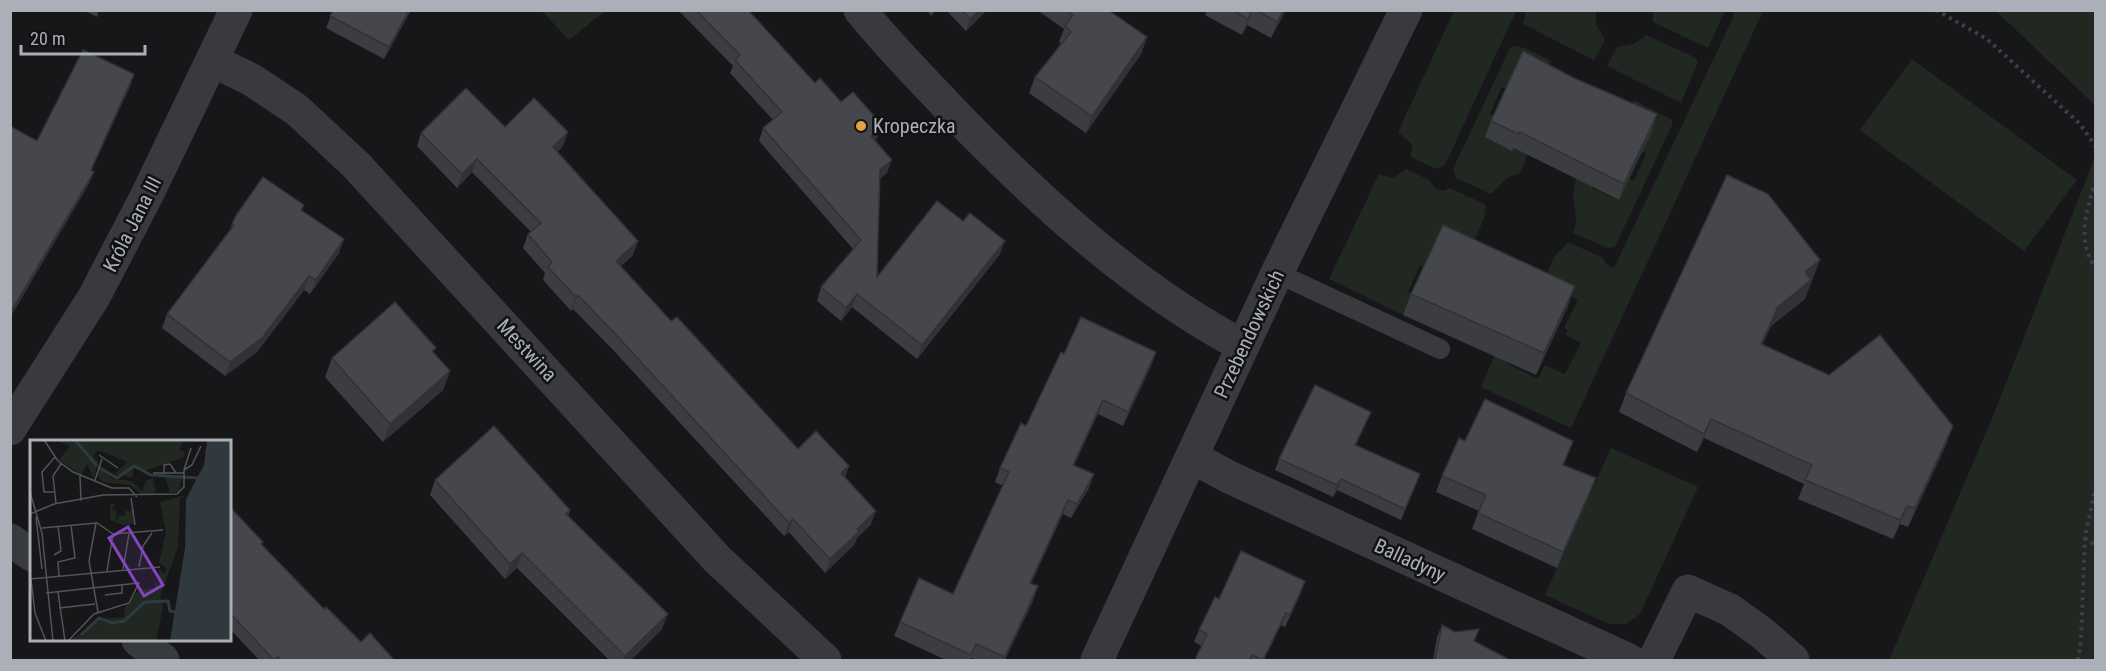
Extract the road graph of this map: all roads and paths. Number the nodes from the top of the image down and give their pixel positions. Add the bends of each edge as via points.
1 (236, 10) edge
2 (860, 10) edge
3 (1406, 10) edge
4 (1936, 10) edge
5 (213, 61) junction
6 (2096, 147) edge
7 (2096, 181) edge
8 (2096, 269) edge
9 (1277, 273) junction
10 (1243, 346) junction
11 (1440, 349) dead end
12 (16, 406) edge
13 (1192, 457) junction
14 (2096, 486) edge
15 (2085, 537) junction
16 (10, 540) edge
17 (2096, 546) edge
18 (30, 554) edge
19 (140, 641) edge
20 (163, 660) edge
21 (825, 660) edge
22 (1097, 660) edge
23 (1629, 660) edge
24 (1654, 660) edge
25 (1793, 660) edge
26 (2078, 660) edge

1 - 5 street, Króla Jana III
2 - 10 street via 1001,161 1098,248 1209,328
3 - 9 street, Przebendowskich
4 - 6 path via 1987,39 2080,124
5 - 12 street, Króla Jana III via 94,297
5 - 21 street, Mestwina via 252,80 297,110 356,165 717,559
7 - 8 path via 2083,234 2086,256
9 - 10 street, Przebendowskich
9 - 11 lane
10 - 13 street, Przebendowskich
13 - 22 street, Przebendowskich
13 - 23 street, Balladyny
14 - 15 path
15 - 17 path
15 - 26 path
16 - 18 street
19 - 20 street
24 - 25 street via 1688,591 1730,610

